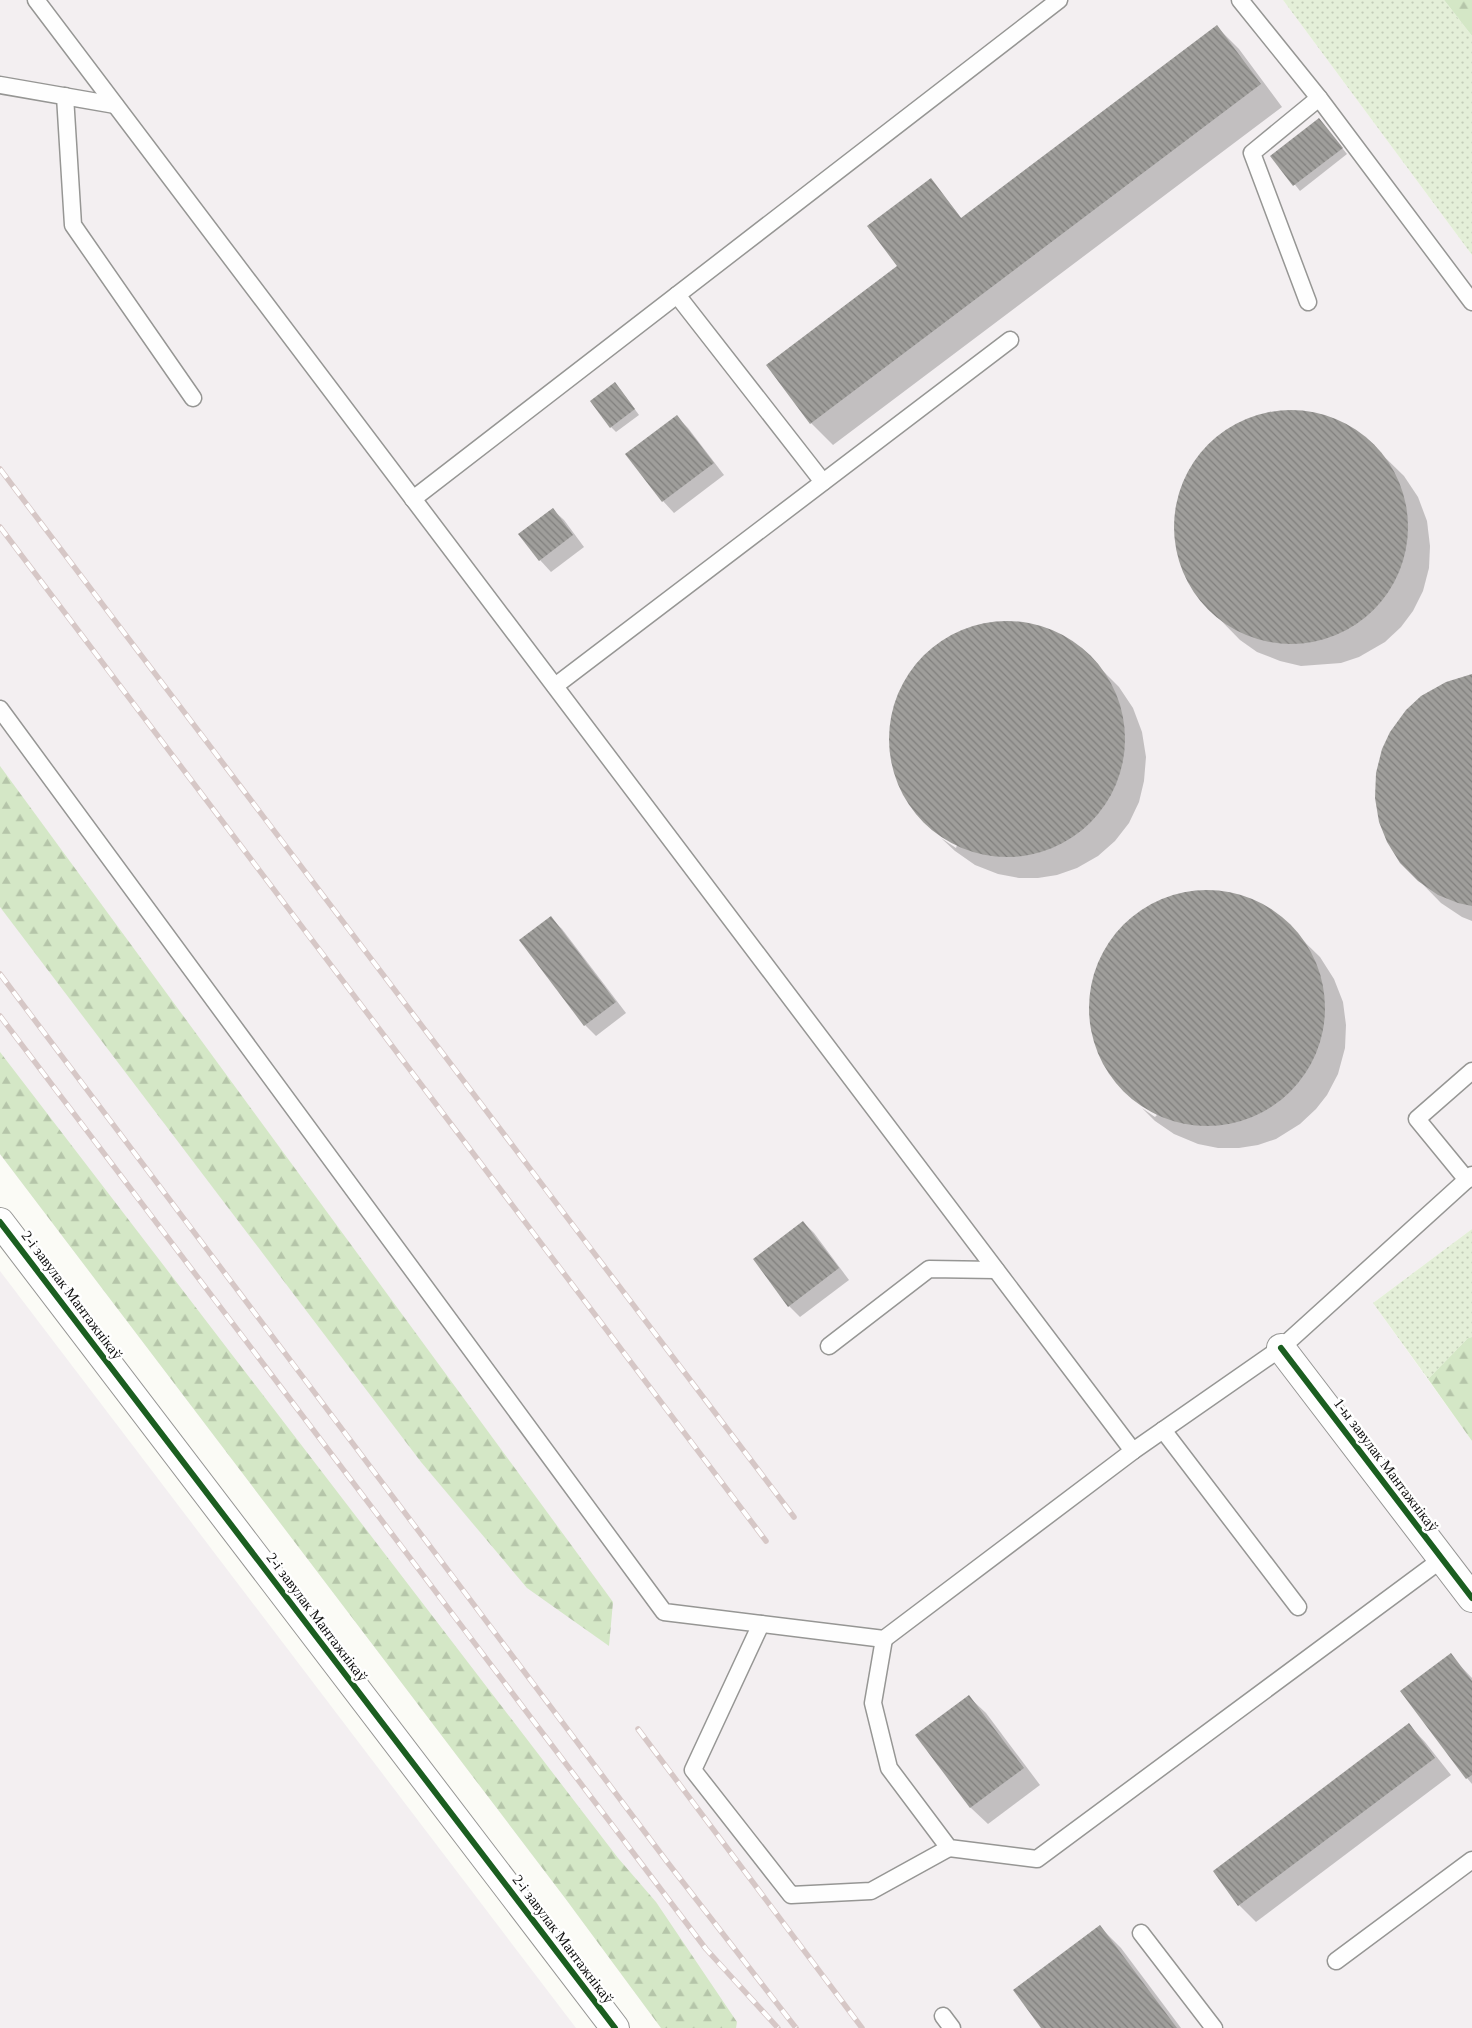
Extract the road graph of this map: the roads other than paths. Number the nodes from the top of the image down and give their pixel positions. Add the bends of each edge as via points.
1 (36, 0) edge
2 (1240, 0) edge
3 (1057, 1) edge
4 (0, 85) edge
5 (65, 96) junction
6 (1319, 98) junction
7 (115, 105) junction
8 (677, 295) junction
9 (1308, 302) dead end
10 (1472, 302) edge
11 (1010, 340) dead end
12 (192, 398) dead end
13 (823, 482) junction
14 (412, 499) junction
15 (555, 686) junction
16 (0, 709) edge
17 (1472, 1071) edge
18 (1469, 1178) edge
19 (0, 1222) edge
20 (996, 1270) junction
21 (830, 1346) dead end
22 (1281, 1348) junction
23 (1163, 1430) junction
24 (1133, 1451) junction
25 (1442, 1559) junction
26 (1472, 1598) edge
27 (1298, 1608) dead end
28 (761, 1624) junction
29 (884, 1639) junction
30 (949, 1848) junction
31 (1472, 1860) edge
32 (1141, 1933) dead end
33 (1336, 1961) dead end
34 (615, 2028) edge
35 (1214, 2028) edge

1 - 7 lane
2 - 6 lane
3 - 8 lane
4 - 5 lane
5 - 7 lane
5 - 12 lane via 74,225
6 - 9 lane via 1252,153
6 - 10 lane
7 - 14 lane
8 - 13 lane
8 - 14 lane
11 - 13 lane
13 - 15 lane
14 - 15 lane
15 - 20 lane
16 - 28 lane via 664,1612
17 - 18 lane via 1417,1119
18 - 22 lane
19 - 34 street, 2-і завулак Мантажнікаў
20 - 21 lane via 929,1269
20 - 24 lane
22 - 23 lane
22 - 25 street, 1-ы завулак Мантажнікаў
23 - 24 lane
23 - 27 lane
24 - 29 lane
25 - 26 street, 1-ы завулак Мантажнікаў
25 - 30 lane via 1036,1859
28 - 29 lane
28 - 30 lane via 693,1770 791,1895 871,1891
29 - 30 lane via 873,1703 889,1768
31 - 33 lane
32 - 35 lane

